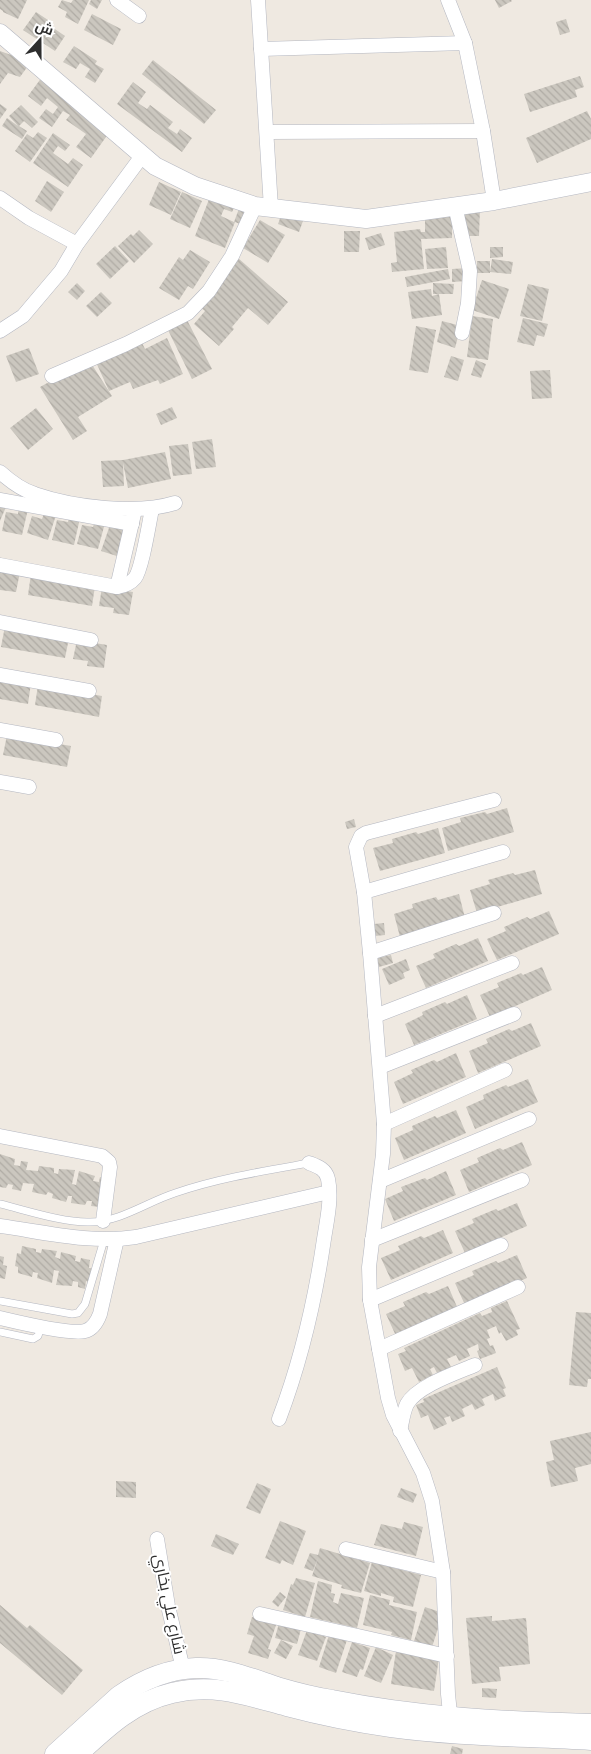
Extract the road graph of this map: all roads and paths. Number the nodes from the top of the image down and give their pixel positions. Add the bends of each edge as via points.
1 (117, 0) edge
2 (258, 0) edge
3 (448, 0) edge
4 (139, 16) dead end
5 (0, 33) edge
6 (465, 44) junction
7 (261, 49) junction
8 (482, 131) junction
9 (267, 132) junction
10 (142, 156) junction
11 (591, 182) edge
12 (0, 198) edge
13 (494, 201) junction
14 (455, 206) junction
15 (263, 207) junction
16 (77, 244) junction
17 (0, 331) edge
18 (462, 333) dead end
19 (52, 376) dead end
20 (0, 472) edge
21 (0, 500) edge
22 (175, 503) dead end
23 (152, 508) junction
24 (134, 517) junction
25 (0, 565) edge
26 (118, 587) junction
27 (0, 622) edge
28 (91, 640) dead end
29 (0, 675) edge
30 (89, 691) dead end
31 (0, 730) edge
32 (56, 740) dead end
33 (0, 782) edge
34 (29, 787) dead end
35 (494, 800) dead end
36 (503, 852) dead end
37 (364, 892) junction
38 (494, 914) dead end
39 (370, 953) junction
40 (512, 962) dead end
41 (514, 1014) dead end
42 (375, 1016) junction
43 (380, 1067) junction
44 (505, 1070) dead end
45 (529, 1119) dead end
46 (384, 1124) junction
47 (0, 1136) edge
48 (309, 1163) joint
49 (522, 1180) dead end
50 (380, 1181) junction
51 (329, 1192) junction
52 (0, 1204) edge
53 (103, 1221) junction
54 (0, 1226) edge
55 (111, 1239) junction
56 (372, 1240) junction
57 (501, 1245) dead end
58 (518, 1287) dead end
59 (370, 1300) junction
60 (0, 1301) edge
61 (0, 1318) edge
62 (40, 1326) junction
63 (0, 1332) edge
64 (379, 1349) junction
65 (475, 1365) dead end
66 (279, 1420) dead end
67 (400, 1431) junction
68 (157, 1539) dead end
69 (346, 1549) dead end
70 (443, 1572) junction
71 (260, 1614) dead end
72 (447, 1656) junction
73 (184, 1669) junction
74 (451, 1724) junction
75 (591, 1724) edge
76 (591, 1740) edge
77 (55, 1754) edge
78 (78, 1754) edge

1 - 4 street
2 - 7 street
3 - 6 street
5 - 10 street
6 - 7 street
6 - 8 street
7 - 9 street
8 - 9 street
8 - 13 street
9 - 15 street
10 - 15 street via 195,186
10 - 16 street
11 - 13 street
12 - 16 street
13 - 14 street
14 - 15 street via 366,219
14 - 18 street via 470,270
15 - 19 street via 209,291 188,313
16 - 17 street via 61,271 23,316
20 - 24 street via 34,494
21 - 24 street
22 - 23 street
23 - 24 street
23 - 26 street via 136,576 128,584
24 - 26 street
25 - 26 street
27 - 28 street
29 - 30 street
31 - 32 street
33 - 34 street
35 - 37 street via 366,832 356,847
36 - 37 street
37 - 39 street
38 - 39 street
39 - 42 street
40 - 42 street
41 - 43 street
42 - 43 street
43 - 46 street
44 - 46 street
45 - 50 street
46 - 50 street
47 - 53 street via 106,1159 110,1167
48 - 51 street via 321,1167 328,1177
48 - 53 lane via 198,1186
49 - 56 street
50 - 56 street
51 - 55 street via 136,1237
51 - 66 street via 313,1308
52 - 53 lane via 79,1222
54 - 55 street
55 - 60 lane via 85,1304 78,1313
55 - 62 street via 97,1322 83,1332
56 - 59 street
57 - 59 street
58 - 64 street
59 - 64 street
61 - 62 street
62 - 63 lane via 38,1336 33,1338
64 - 67 street via 388,1398
65 - 67 street via 412,1397 406,1406
67 - 70 street via 429,1488
68 - 73 street, شارع علي بخاري via 168,1606
69 - 70 street
70 - 72 street
71 - 72 street
72 - 74 street
73 - 74 main road via 225,1670 332,1700
73 - 77 main road via 156,1676 131,1688
74 - 75 main road via 498,1720
74 - 76 main road
74 - 78 main road via 392,1727 286,1706 237,1692 204,1689 171,1693 140,1704 113,1722

